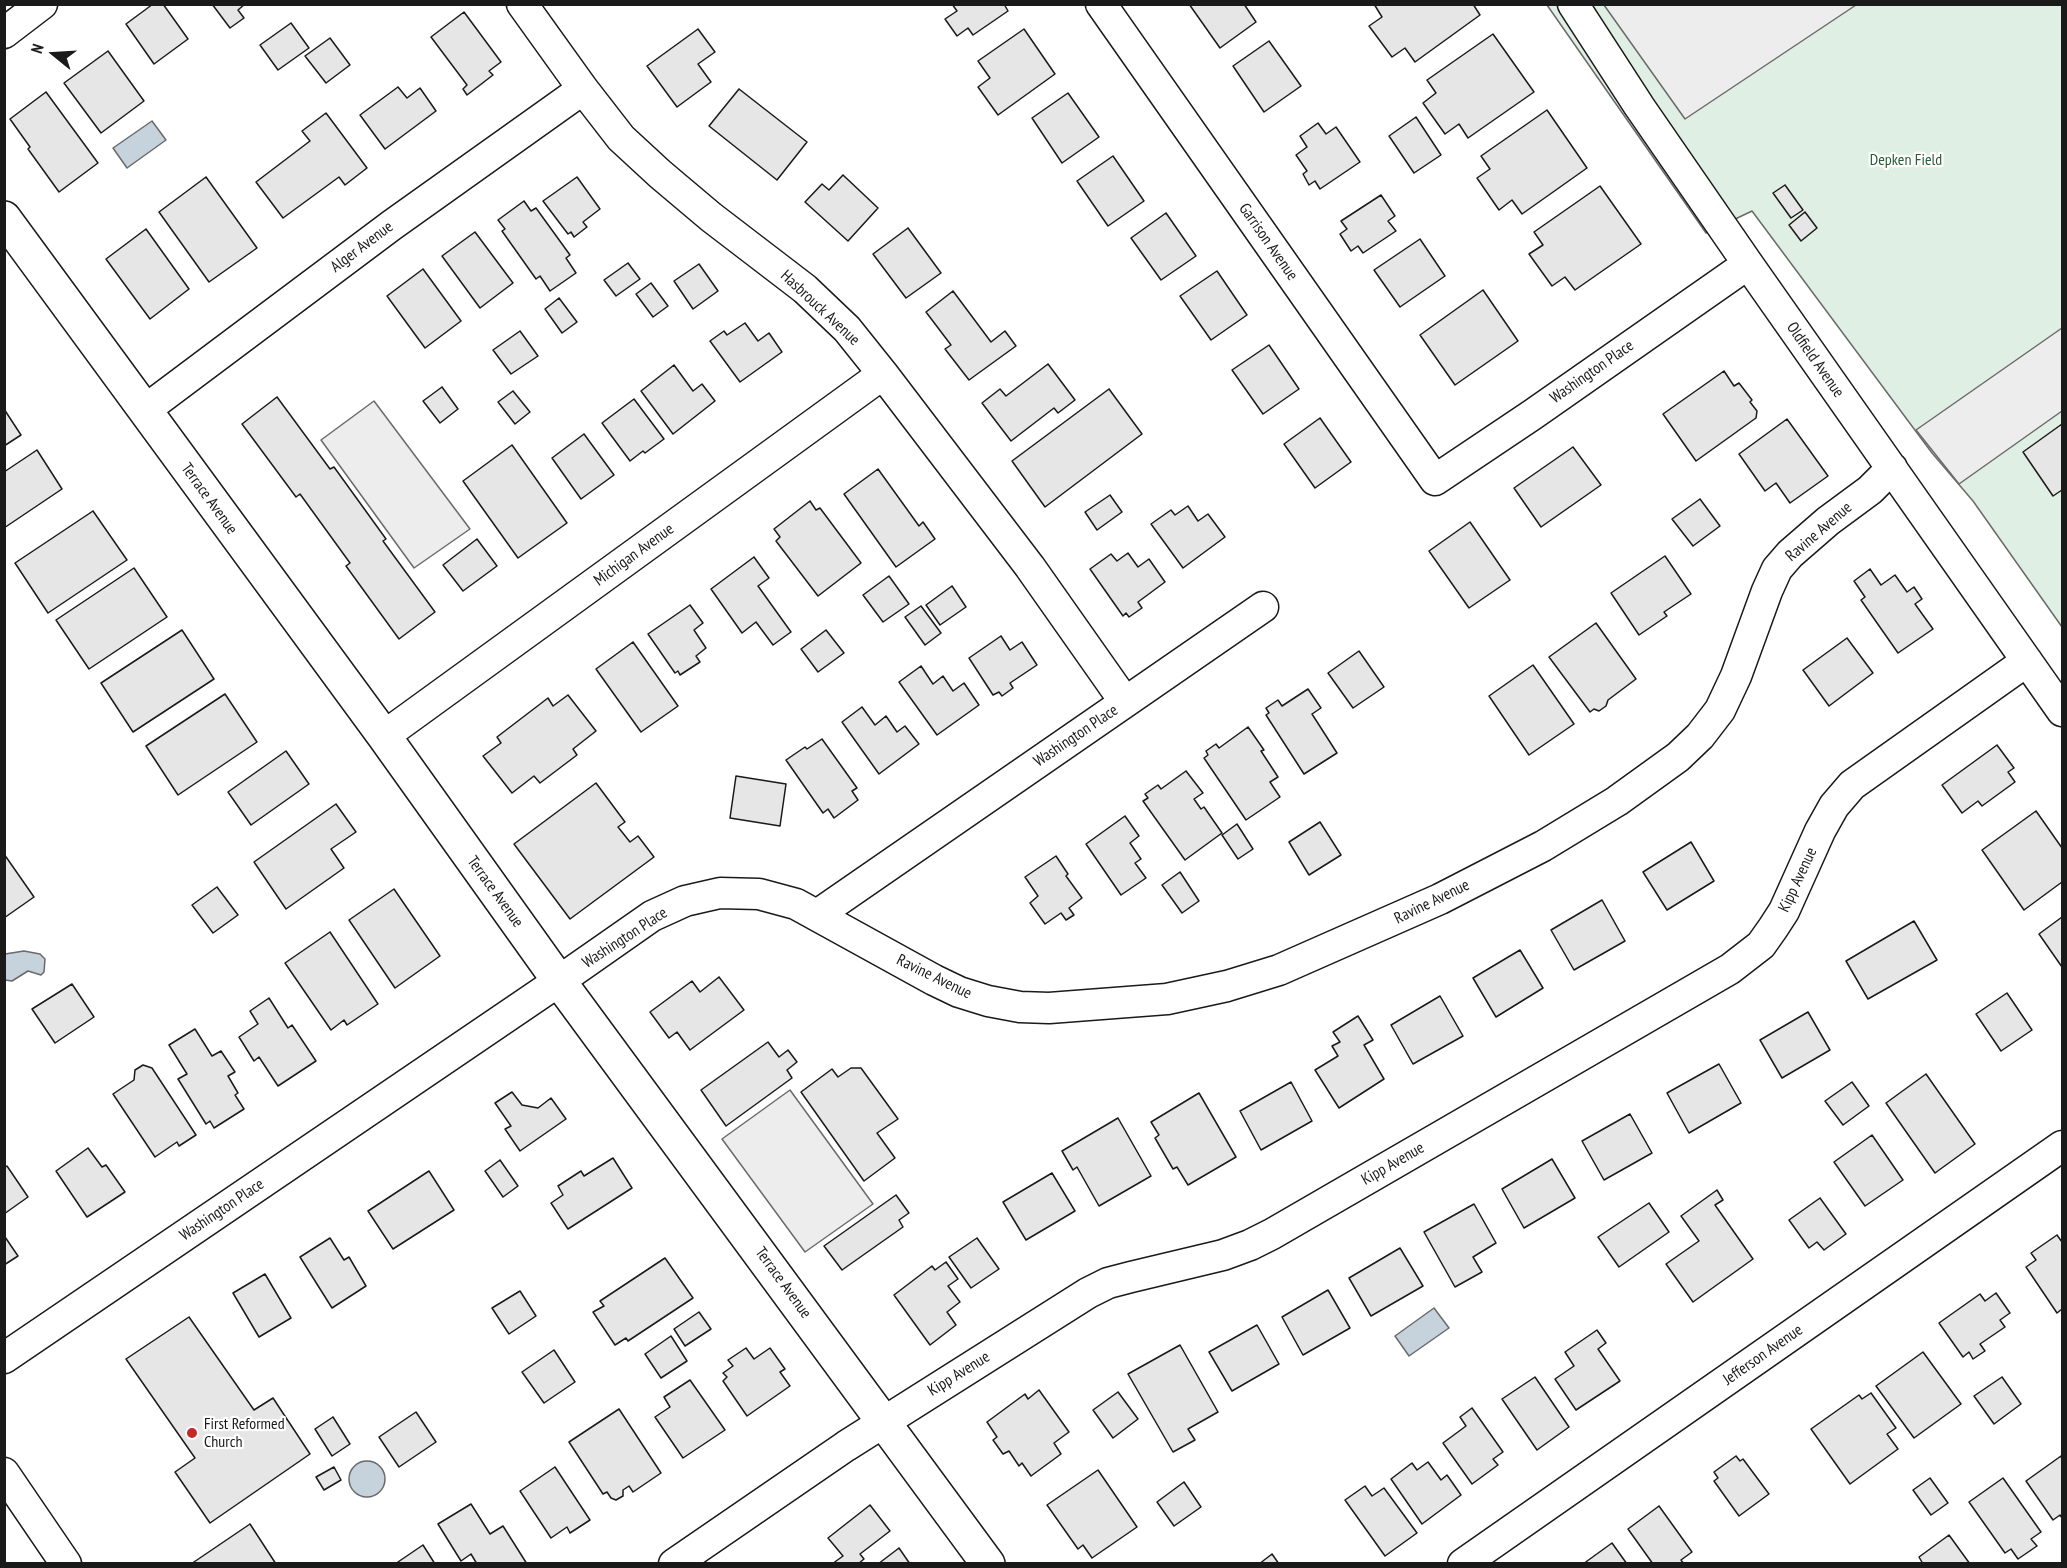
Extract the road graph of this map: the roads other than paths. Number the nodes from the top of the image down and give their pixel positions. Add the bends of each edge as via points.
1 (42, 4) edge
2 (522, 4) edge
3 (1101, 4) edge
4 (1573, 4) edge
5 (4, 33) edge
6 (583, 89) junction
7 (4, 218) edge
8 (1748, 264) junction
9 (883, 374) junction
10 (145, 410) junction
11 (1892, 468) junction
12 (1435, 480) joint
13 (1263, 607) dead end
14 (2027, 661) junction
15 (1125, 702) junction
16 (2062, 711) edge
17 (384, 736) junction
18 (817, 915) junction
19 (559, 981) junction
20 (2062, 1146) edge
21 (4, 1358) edge
22 (884, 1423) junction
23 (4, 1473) edge
24 (66, 1563) edge
25 (674, 1563) edge
26 (988, 1563) edge
27 (1463, 1563) edge

1 - 5 street
2 - 6 street, Hasbrouck Avenue
3 - 12 street, Garrison Avenue
4 - 8 street, Oldfield Avenue
6 - 9 street, Hasbrouck Avenue via 629,145 711,217 805,289 847,329
6 - 10 street, Alger Avenue via 392,225
7 - 10 main road, Terrace Avenue
8 - 11 street, Oldfield Avenue
8 - 12 street, Washington Place
9 - 15 street, Hasbrouck Avenue via 1030,567
9 - 17 street, Michigan Avenue
10 - 17 main road, Terrace Avenue
11 - 14 street, Oldfield Avenue
11 - 18 street, Ravine Avenue via 1790,554 1777,570 1720,710 1678,757 1617,801 1543,846 1440,899 1279,970 1167,999 1049,1008 1020,1006 959,992
13 - 15 street, Washington Place
14 - 16 street, Oldfield Avenue
14 - 22 street, Kipp Avenue via 1852,785 1820,831 1773,928 1761,945 1730,969 1272,1234 1223,1255 1098,1288
15 - 18 street, Washington Place
17 - 19 main road, Terrace Avenue
18 - 19 street, Washington Place via 796,904 759,894 720,893 685,901 652,916
19 - 21 street, Washington Place
19 - 22 main road, Terrace Avenue
20 - 27 street, Jefferson Avenue
22 - 25 street, Kipp Avenue
22 - 26 main road, Terrace Avenue
23 - 24 street

